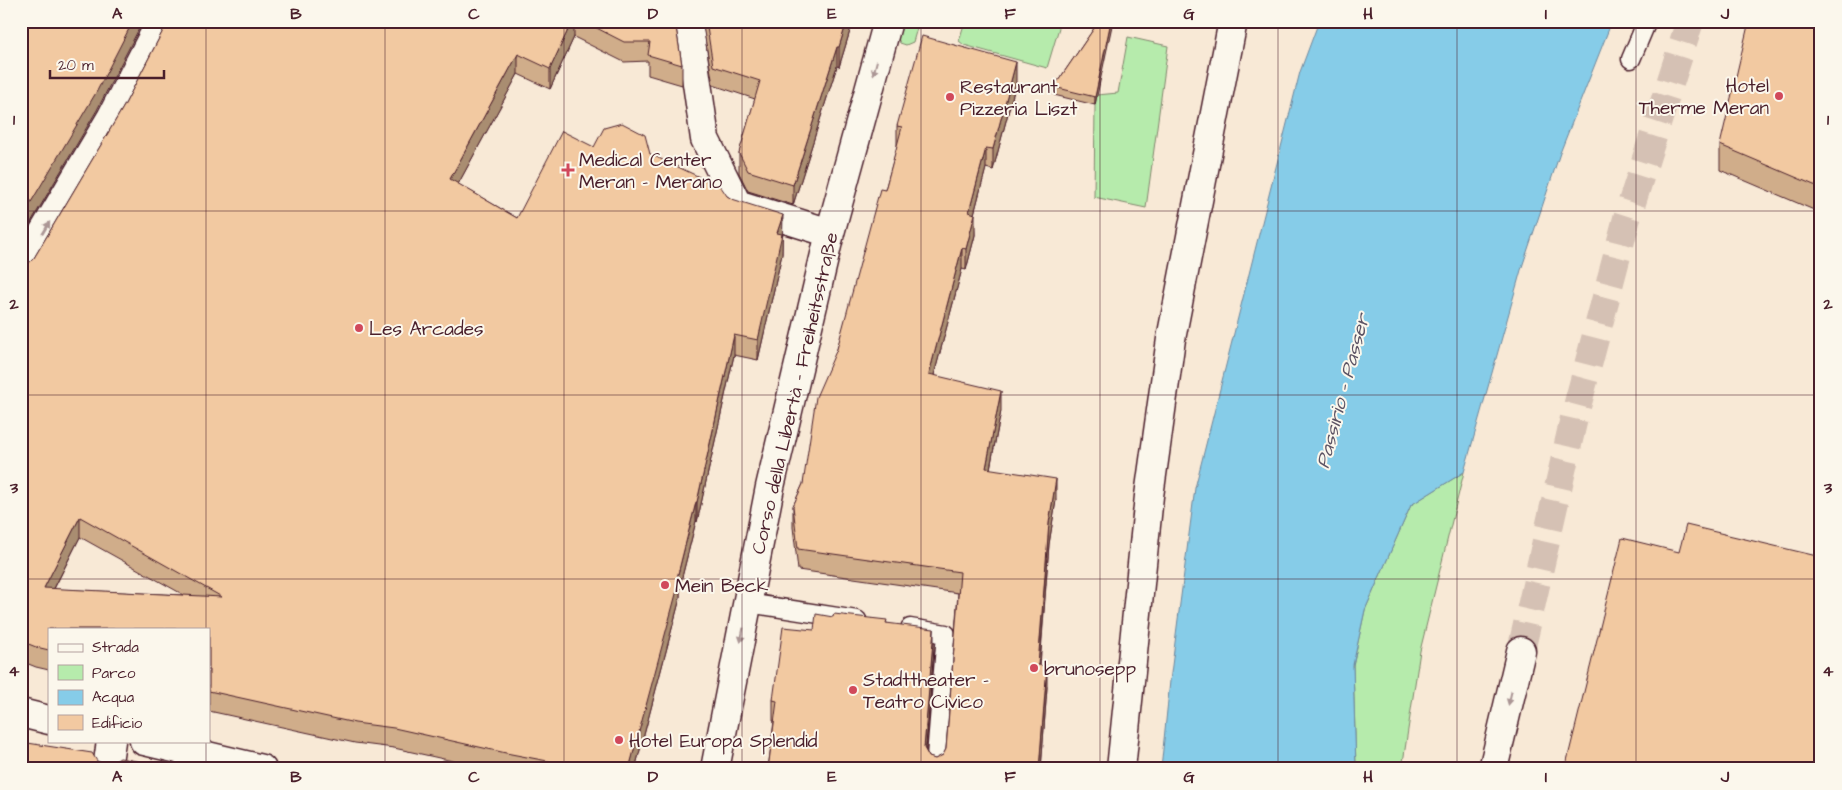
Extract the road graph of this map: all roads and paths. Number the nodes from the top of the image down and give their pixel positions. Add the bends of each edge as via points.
1 (161, 21) edge
2 (682, 21) edge
3 (888, 21) edge
4 (1647, 21) edge
5 (1232, 22) edge
6 (1630, 59) dead end
7 (830, 233) junction
8 (21, 270) edge
9 (748, 603) junction
10 (1521, 651) tunnel mouth
11 (21, 713) edge
12 (48, 720) edge
13 (111, 742) edge
14 (148, 742) edge
15 (107, 769) edge
16 (262, 769) edge
17 (715, 769) edge
18 (935, 769) edge
19 (1121, 769) edge
20 (1493, 769) edge

8 -> 1 street via 111,118
2 - 7 street via 690,34 705,139 737,204
3 -> 7 street, Corso della Libertà - Freiheitsstraße
4 - 6 lane
5 - 19 street via 1171,339 1149,496
7 - 9 street, Corso della Libertà - Freiheitsstraße via 770,487
9 -> 17 street, Corso della Libertà - Freiheitsstraße
9 - 18 lane via 946,634
10 -> 20 street
11 - 12 street
13 - 15 street
14 - 16 street

